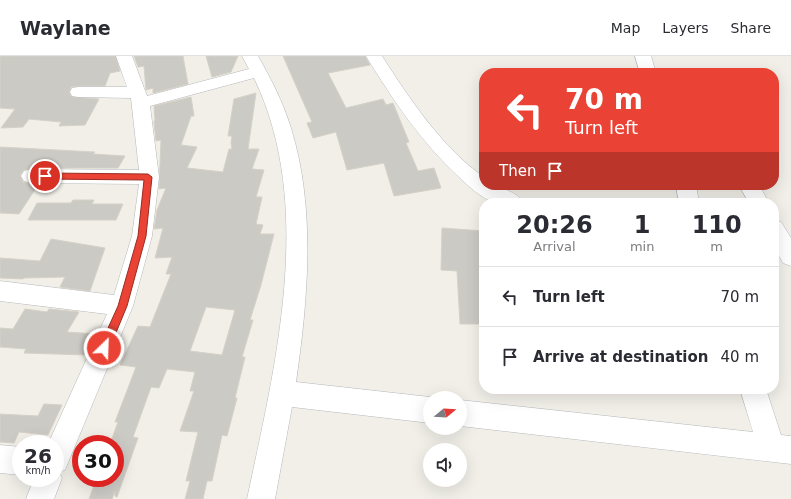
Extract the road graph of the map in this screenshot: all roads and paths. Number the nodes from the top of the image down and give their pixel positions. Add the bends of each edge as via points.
1 (124, 56) edge
2 (374, 56) edge
3 (643, 56) edge
4 (254, 64) edge
5 (647, 68) edge
6 (78, 92) dead end
7 (138, 98) junction
8 (31, 176) dead end
9 (148, 177) junction
10 (479, 185) edge
11 (487, 190) edge
12 (504, 198) edge
13 (779, 237) edge
14 (791, 257) edge
15 (0, 291) edge
16 (122, 306) junction
17 (282, 394) junction
18 (755, 394) edge
19 (423, 409) edge
20 (467, 414) edge
21 (64, 439) edge
22 (781, 450) edge
23 (0, 459) edge
24 (12, 460) edge
25 (45, 487) edge
26 (40, 499) edge
27 (261, 499) edge

1 - 7 street
2 - 10 street via 421,124 456,165
3 - 5 street
4 - 7 street
4 - 17 street via 282,127 292,176 295,211 296,284
6 - 7 street
7 - 9 street
8 - 9 street
9 - 16 street via 142,236
11 - 12 street
13 - 14 street
15 - 16 street
16 - 21 street
17 - 19 street
17 - 27 street
18 - 22 street
20 - 22 street
23 - 24 street
25 - 26 street

